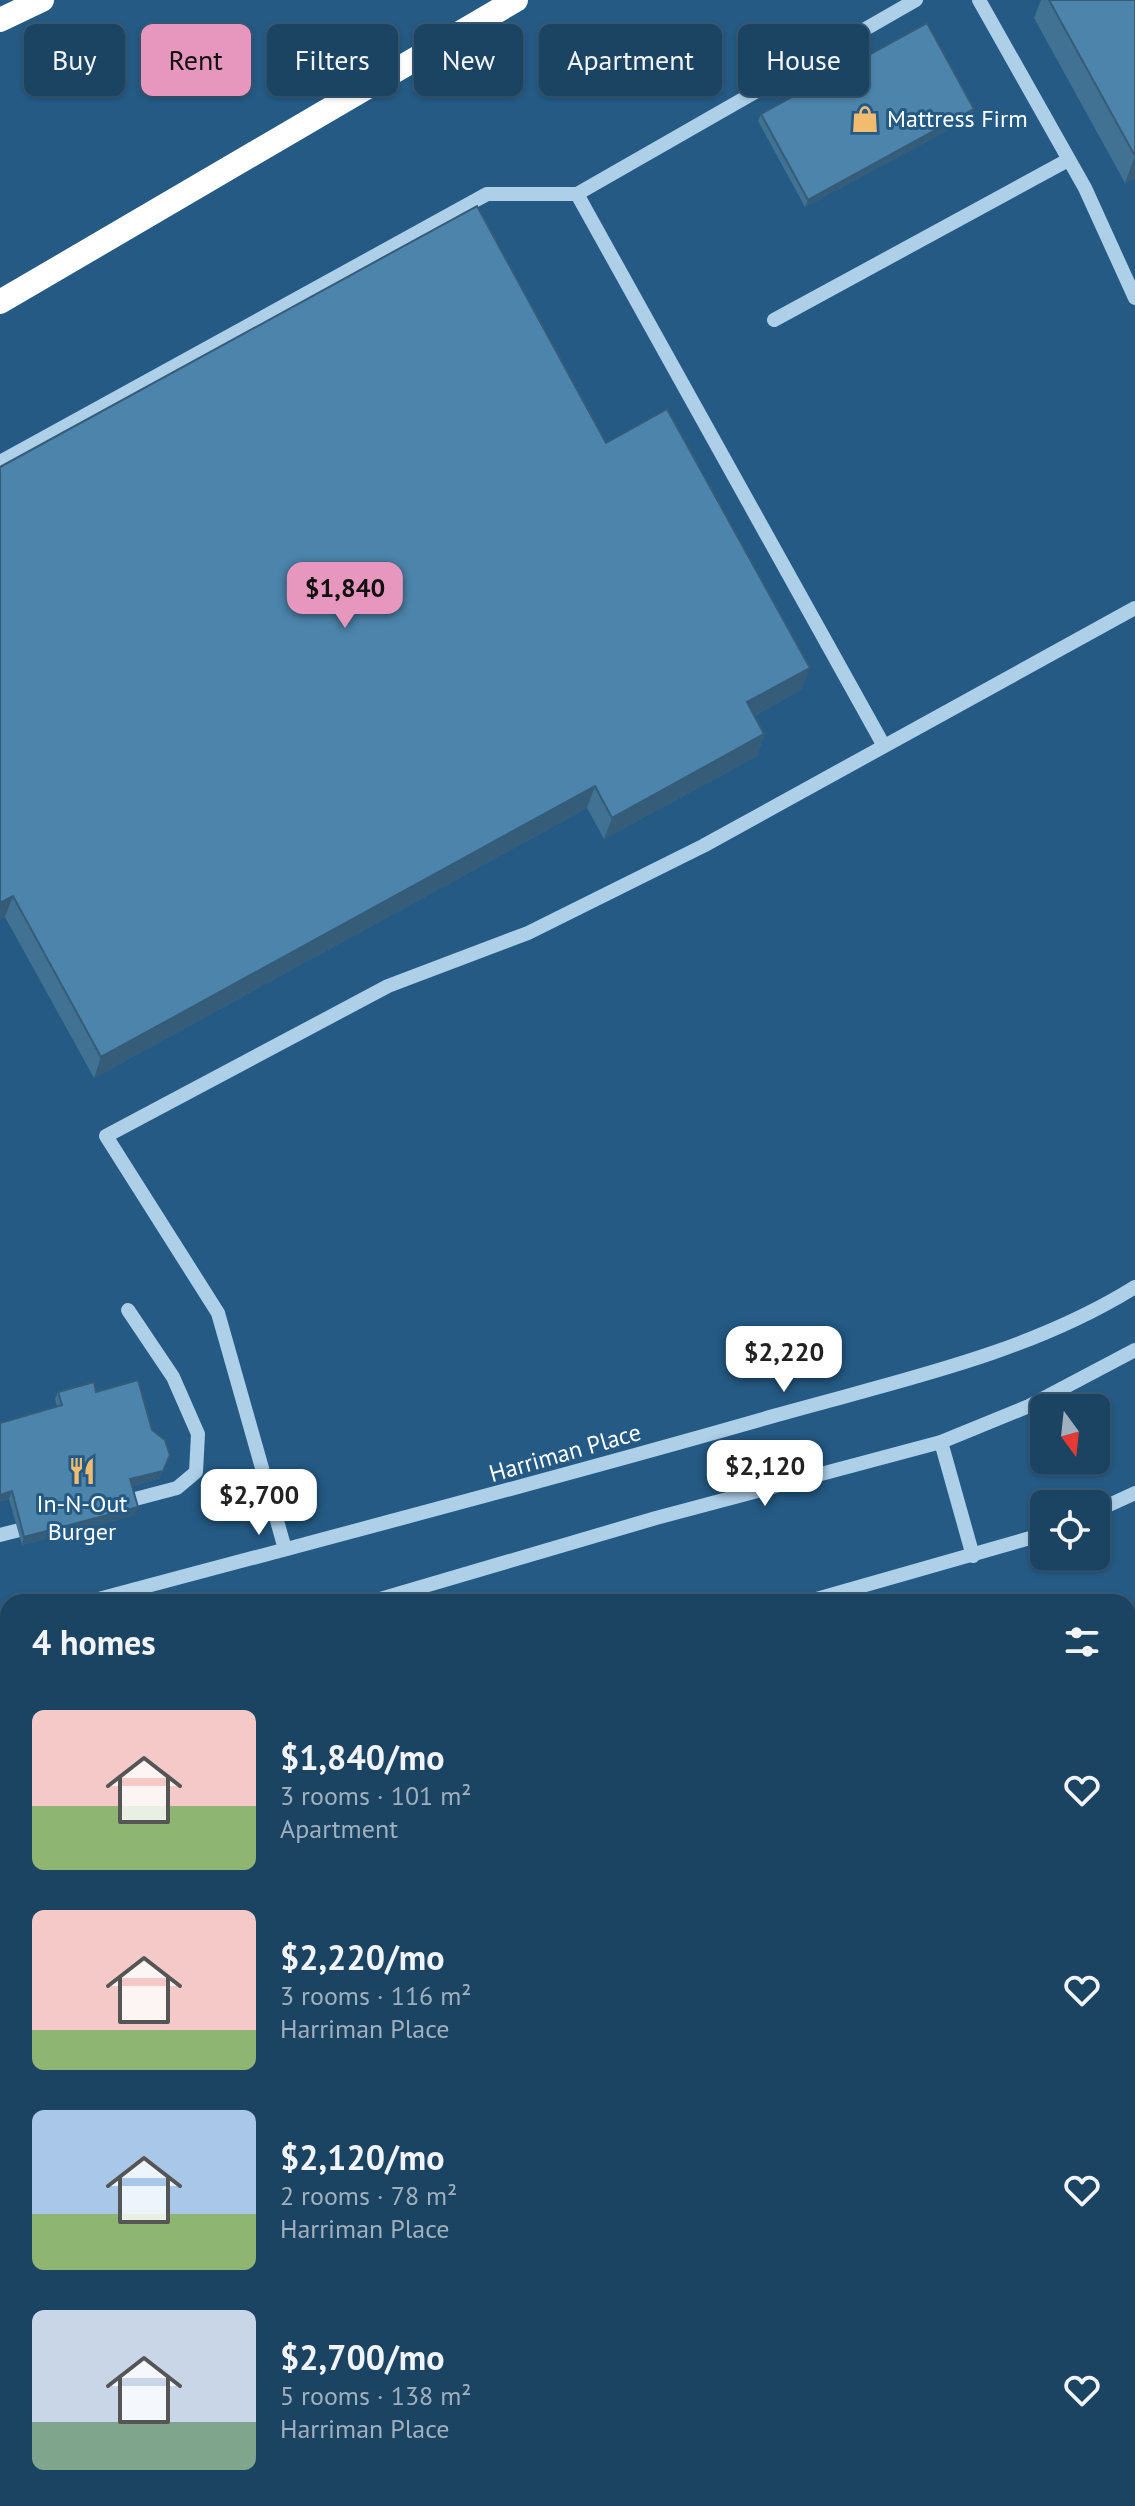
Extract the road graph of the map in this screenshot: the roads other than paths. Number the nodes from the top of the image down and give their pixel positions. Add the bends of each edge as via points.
1 (42, 0) edge
2 (516, 0) edge
3 (916, 0) edge
4 (979, 0) edge
5 (0, 20) edge
6 (1068, 160) junction
7 (577, 194) junction
8 (1135, 298) edge
9 (0, 302) edge
10 (774, 320) dead end
11 (0, 462) edge
12 (1135, 608) edge
13 (884, 746) junction
14 (1135, 1287) edge
15 (128, 1310) dead end
16 (1135, 1350) edge
17 (941, 1442) junction
18 (1135, 1493) edge
19 (1110, 1505) edge
20 (103, 1508) edge
21 (46, 1523) edge
22 (0, 1535) edge
23 (1030, 1538) edge
24 (285, 1549) junction
25 (973, 1556) junction
26 (118, 1594) edge
27 (397, 1594) edge
28 (835, 1594) edge

1 - 5 highway
2 - 9 highway
3 - 7 street
4 - 6 street
6 - 8 street
6 - 10 street
7 - 11 street via 487,194
7 - 13 street
12 - 13 street
13 - 24 street via 528,933 388,986 106,1136 218,1313
14 - 24 street, Harriman Place via 1050,1329 961,1362
15 - 20 street via 173,1377 198,1434 196,1472 177,1488
16 - 17 street via 1029,1406
17 - 25 street
17 - 27 street
18 - 19 street
21 - 22 street
23 - 25 street
24 - 26 street, Harriman Place
25 - 28 street

